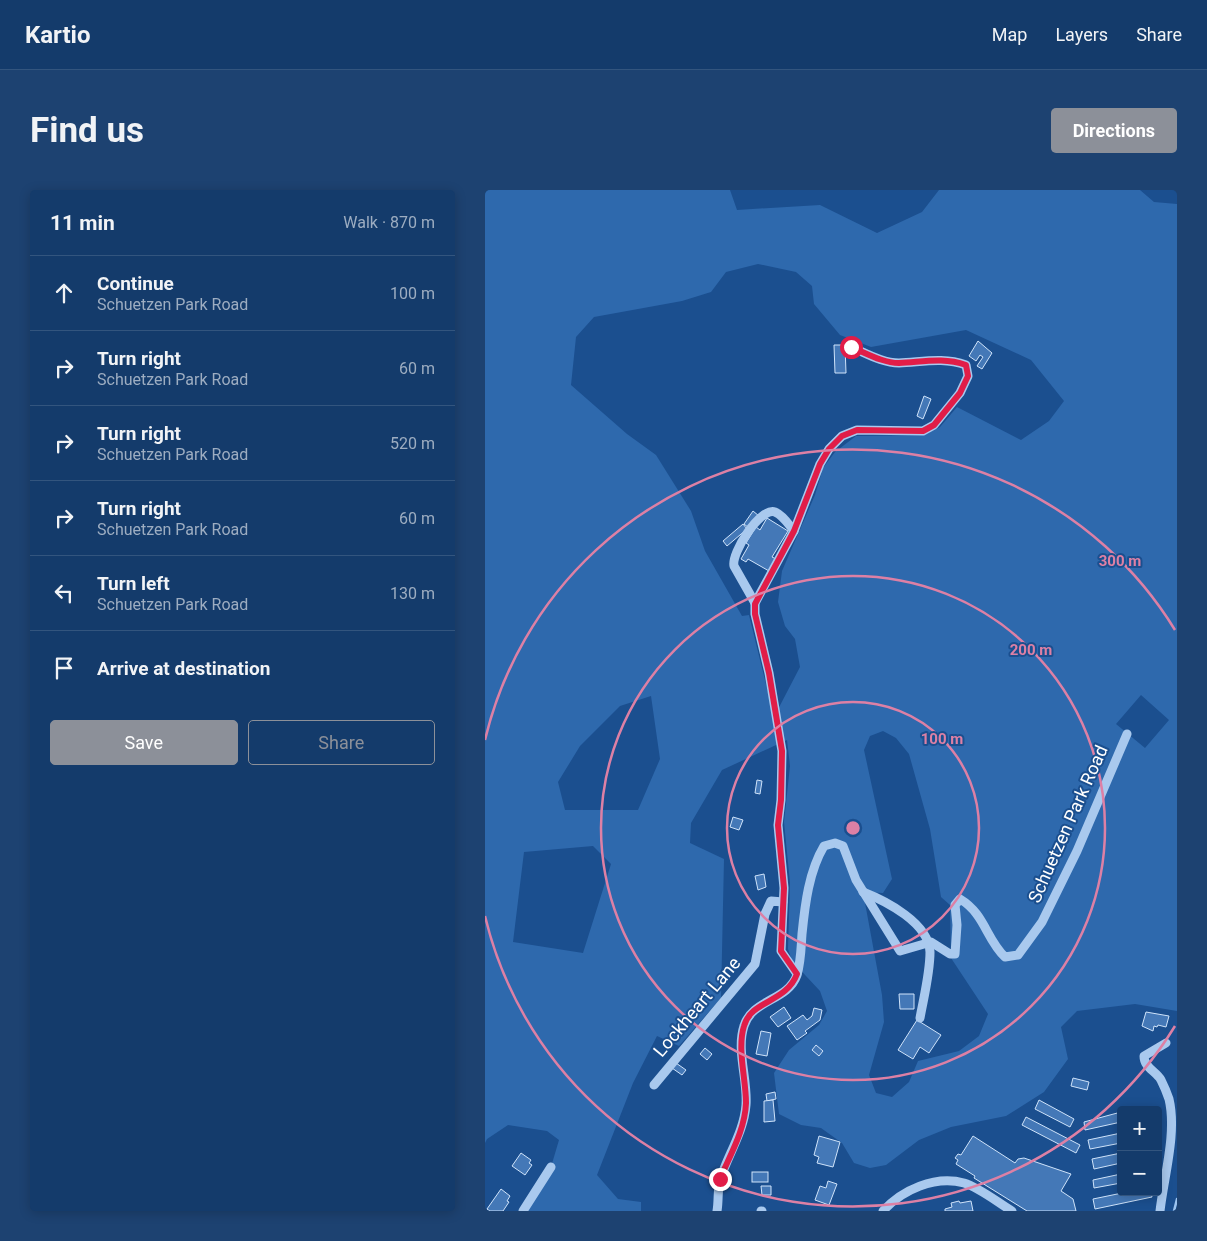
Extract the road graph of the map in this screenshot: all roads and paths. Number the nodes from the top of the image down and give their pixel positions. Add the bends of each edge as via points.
1 (851, 347) dead end
2 (794, 531) junction
3 (755, 604) junction
4 (1127, 734) dead end
5 (863, 892) junction
6 (783, 902) junction
7 (928, 942) junction
8 (797, 974) junction
9 (920, 1018) dead end
10 (1166, 1043) dead end
11 (654, 1085) dead end
12 (551, 1167) dead end
13 (523, 1211) edge
14 (717, 1211) edge
15 (883, 1211) edge
16 (1012, 1211) edge
17 (1160, 1211) edge

1 - 2 street via 878,359 898,363 952,360 966,365 968,376 952,403 934,425 923,431 857,430 842,436 820,464
2 - 3 street
2 - 3 street via 777,512 769,511 762,514 735,552 734,566
3 - 6 street via 782,751 778,825
4 - 7 street, Schuetzen Park Road via 1077,851 1042,922 1019,955 1005,957 972,907 960,899 955,905 955,954
5 - 7 street, Schuetzen Park Road via 909,917
5 - 7 street via 900,951
5 - 8 street via 843,846 835,843 824,846 817,858 807,896
6 - 8 street via 781,951
6 - 11 street, Lockheart Lane via 771,901 755,964
7 - 9 street via 929,958
8 - 14 street via 793,986 759,1007 747,1017 743,1026 744,1118 720,1179
10 - 17 street via 1144,1056 1145,1064 1161,1080 1172,1118
12 - 13 street
15 - 16 street via 892,1201 916,1188 943,1180 965,1184

